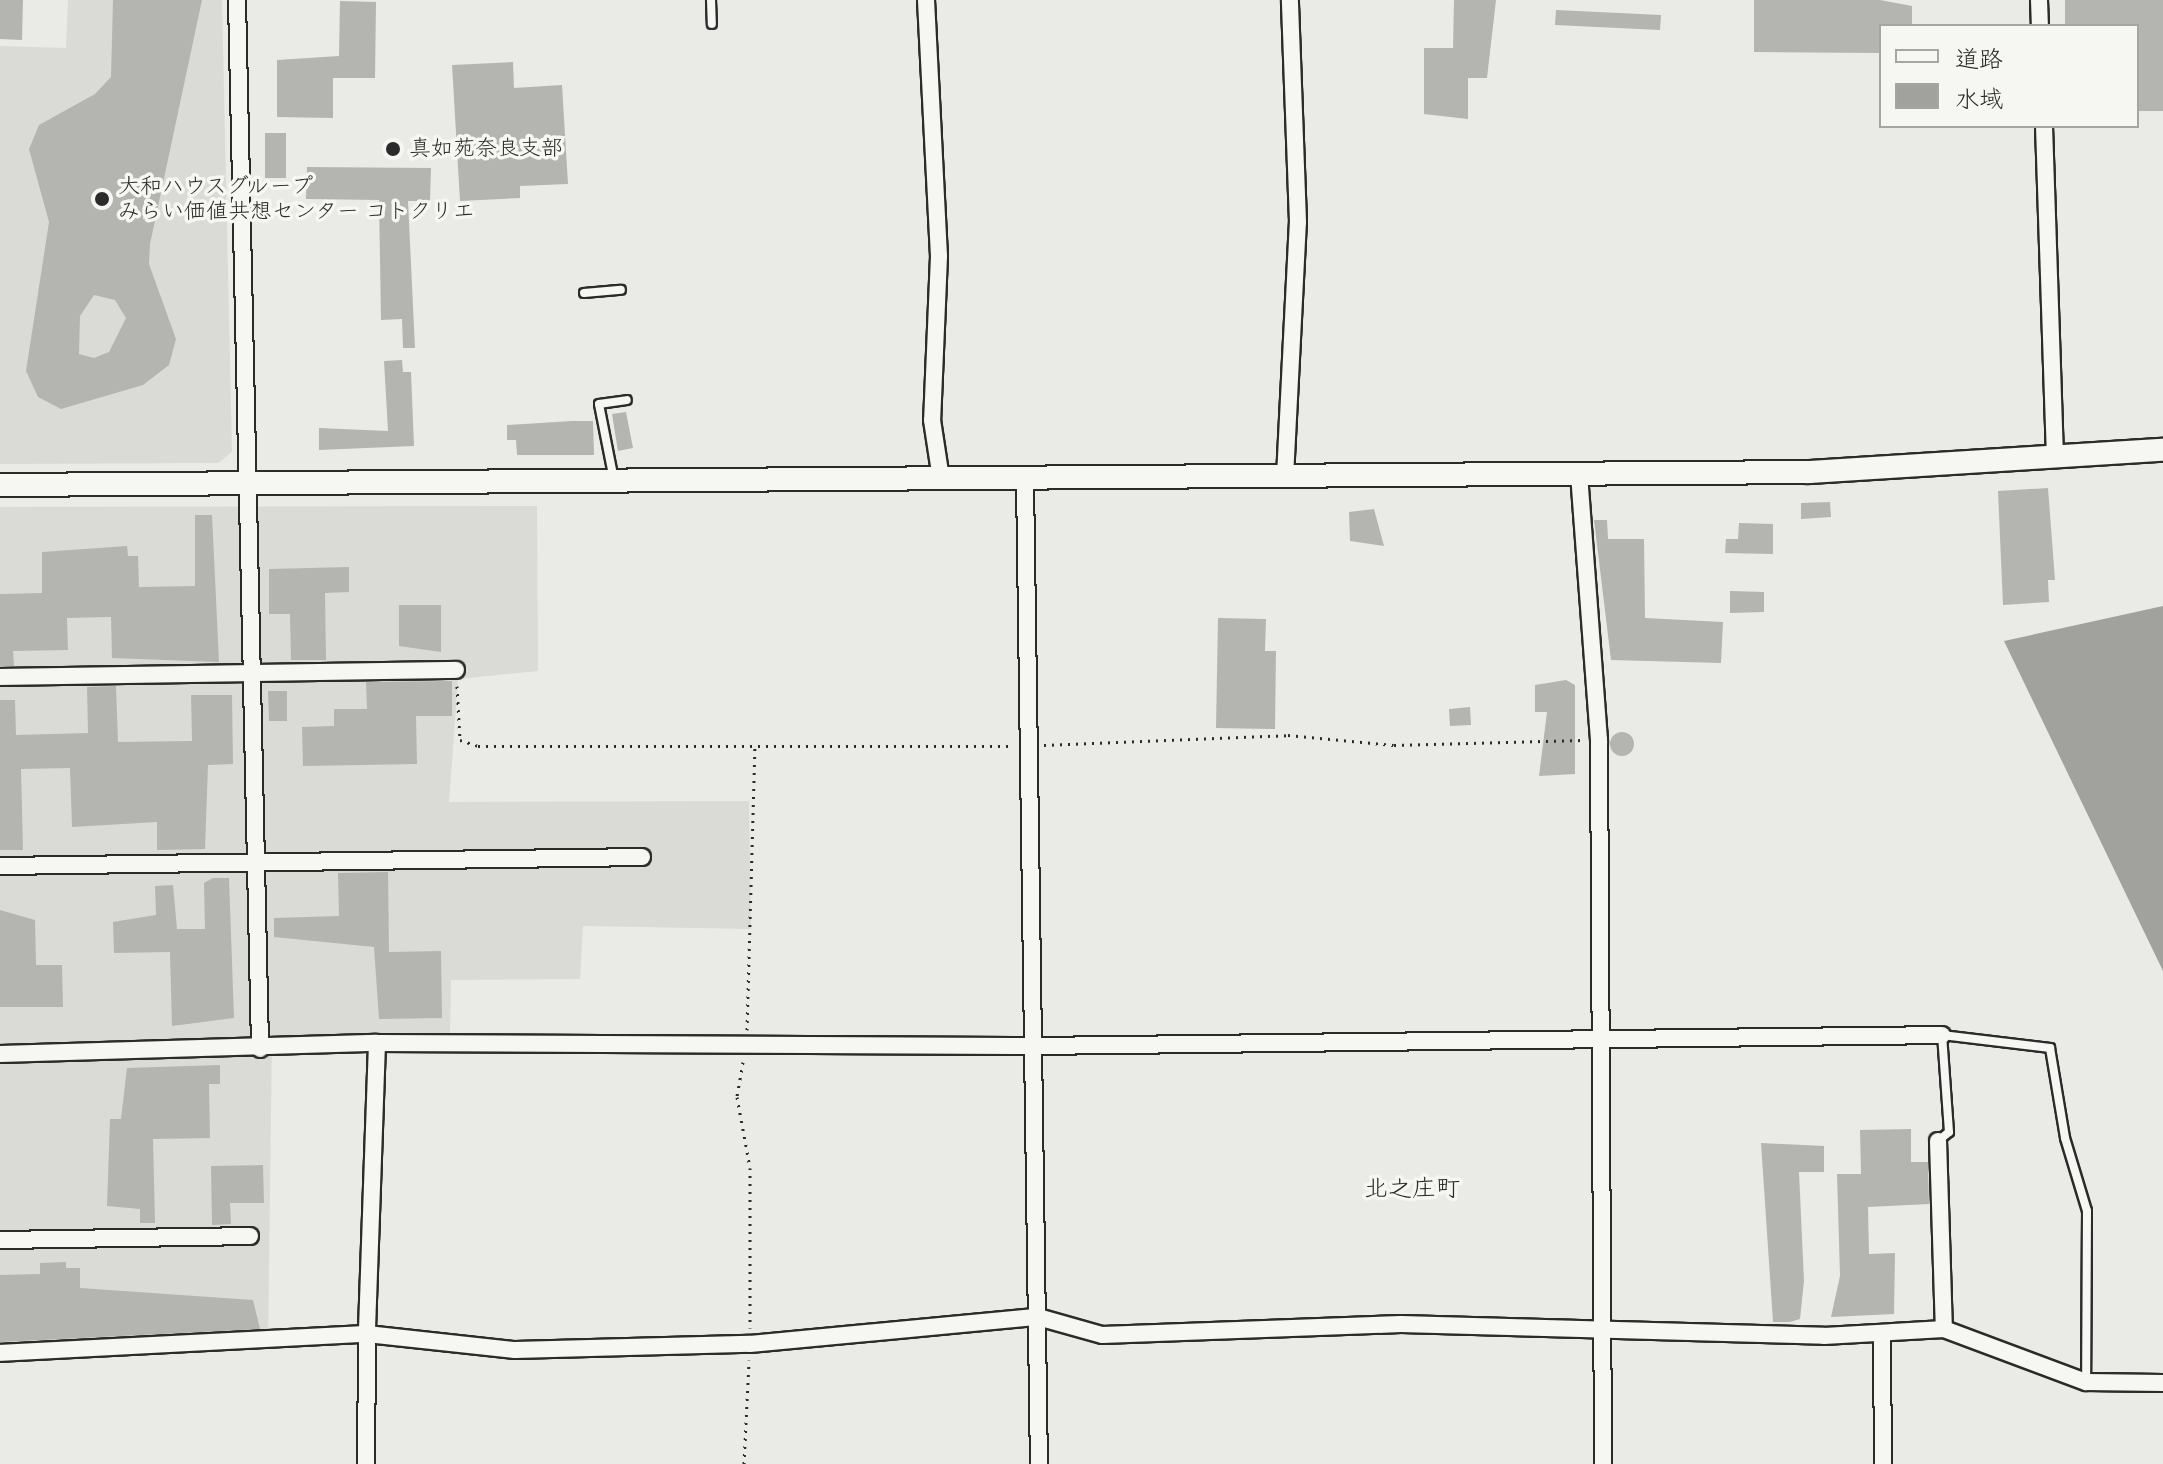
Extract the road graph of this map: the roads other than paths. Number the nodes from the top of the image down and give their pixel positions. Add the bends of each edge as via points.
1 (237, 0) edge
2 (711, 0) edge
3 (926, 0) edge
4 (1290, 0) edge
5 (2039, 0) edge
6 (712, 24) dead end
7 (2040, 24) edge
8 (2044, 128) edge
9 (621, 290) dead end
10 (584, 293) dead end
11 (627, 400) dead end
12 (2163, 450) edge
13 (2055, 458) junction
14 (1579, 474) junction
15 (1285, 477) junction
16 (941, 479) junction
17 (1025, 479) junction
18 (614, 480) junction
19 (0, 485) edge
20 (248, 486) junction
21 (456, 670) road end
22 (250, 676) junction
23 (0, 677) edge
24 (642, 857) dead end
25 (253, 863) junction
26 (0, 866) edge
27 (1942, 1035) junction
28 (1604, 1041) junction
29 (377, 1043) junction
30 (1034, 1046) junction
31 (260, 1049) junction
32 (0, 1054) edge
33 (1938, 1141) joint
34 (250, 1236) dead end
35 (0, 1240) edge
36 (1038, 1317) junction
37 (1603, 1327) junction
38 (1944, 1329) junction
39 (1882, 1333) junction
40 (367, 1334) junction
41 (0, 1353) edge
42 (2086, 1382) junction
43 (2163, 1383) edge
44 (366, 1464) edge
45 (1039, 1464) edge
46 (1603, 1464) edge
47 (1883, 1464) edge

1 - 20 street
2 - 6 lane
3 - 16 street via 939,256 932,420
4 - 15 street via 1298,222
5 - 7 street
8 - 13 street
9 - 10 lane
11 - 18 lane via 599,404
12 - 13 street
13 - 14 street via 1809,472
14 - 15 street
14 - 28 street via 1599,740
15 - 17 street
16 - 17 street
16 - 18 street
17 - 30 street
18 - 20 street
19 - 20 street
20 - 22 street
21 - 22 street
22 - 23 street
22 - 25 street
24 - 25 street
25 - 26 street
25 - 31 street
27 - 28 street
27 - 33 lane via 1949,1132
27 - 42 lane via 2050,1048 2087,1211
28 - 30 street
28 - 37 street
29 - 30 street
29 - 31 street
29 - 40 street
30 - 36 street
31 - 32 street
33 - 38 street
34 - 35 street
36 - 37 street via 1102,1335 1401,1324
36 - 40 street via 750,1344 515,1350
36 - 45 street
37 - 39 street
37 - 46 street
38 - 39 street
38 - 42 street
39 - 47 street
40 - 41 street
40 - 44 street
42 - 43 street

